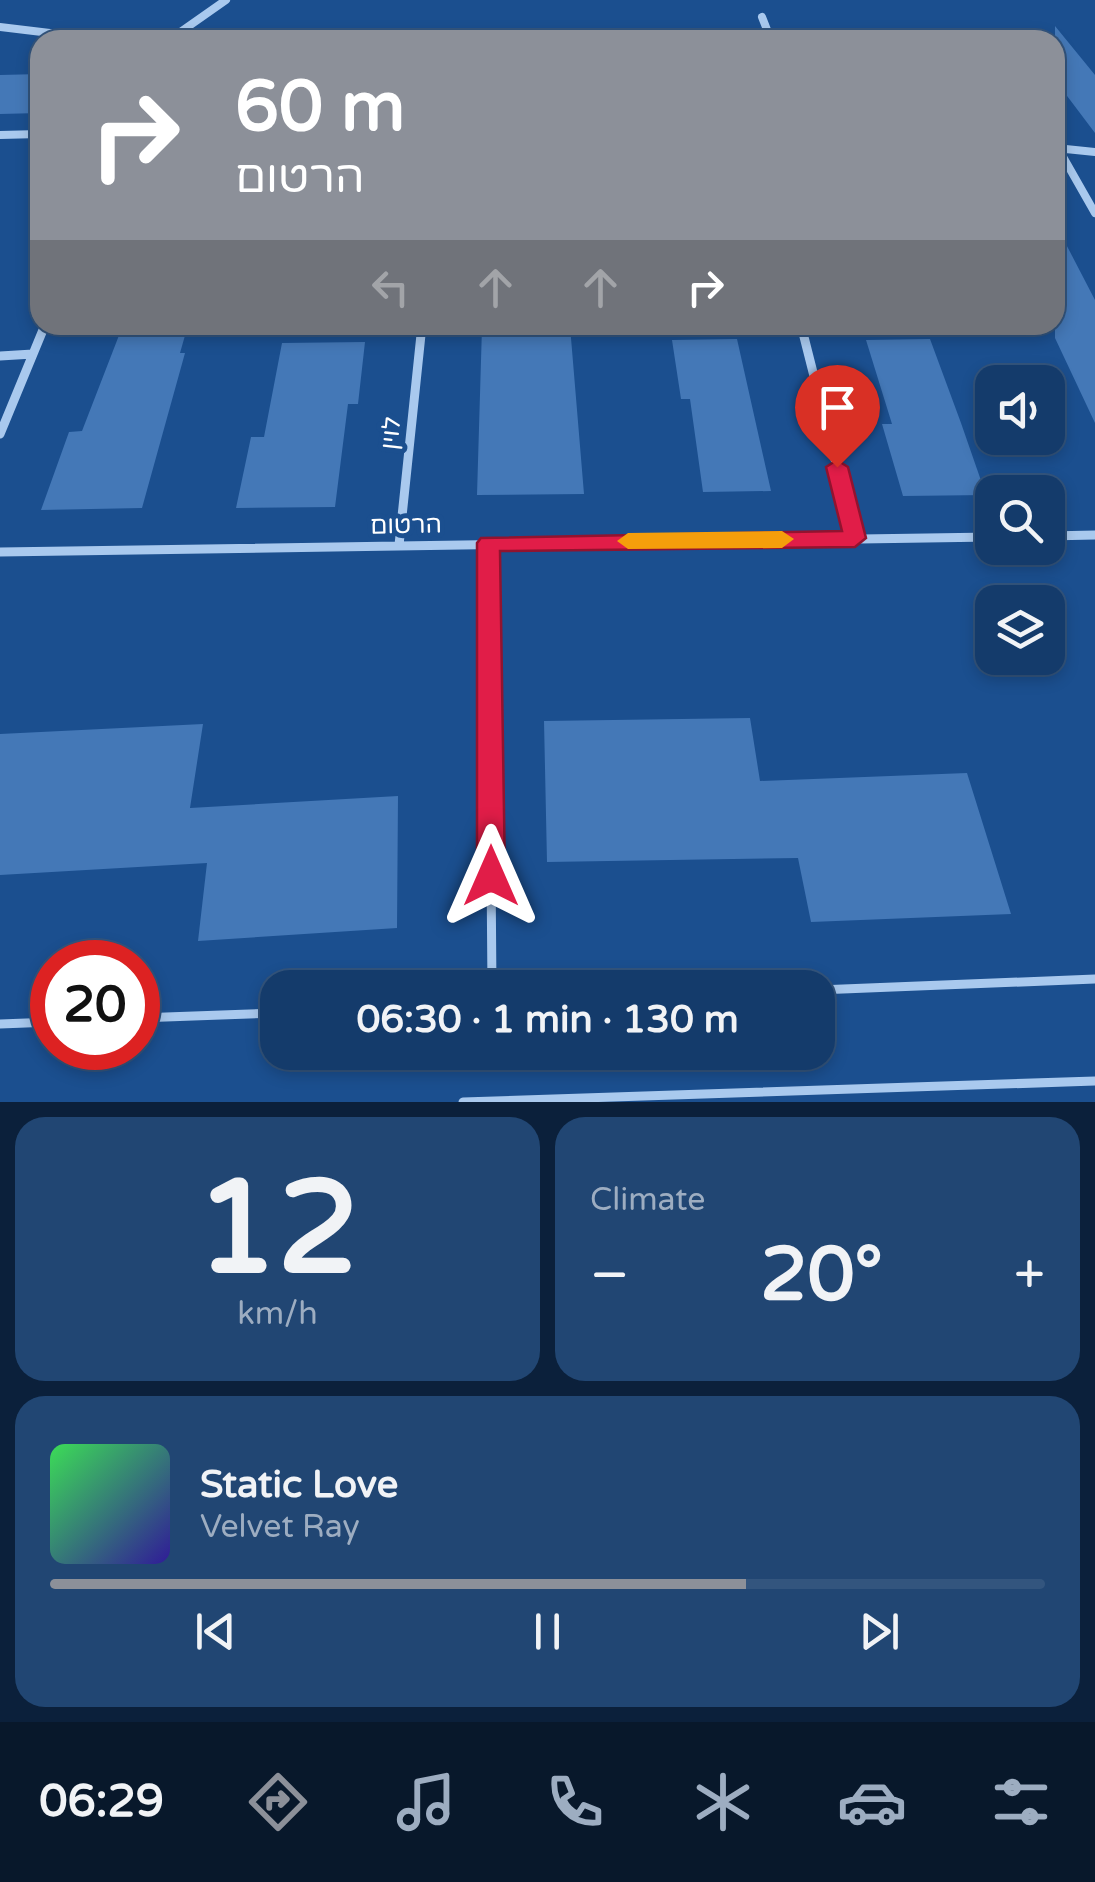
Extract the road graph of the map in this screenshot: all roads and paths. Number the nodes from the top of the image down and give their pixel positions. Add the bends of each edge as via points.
1 (226, 0) edge
2 (762, 18) dead end
3 (0, 26) edge
4 (31, 30) edge
5 (183, 30) edge
6 (767, 30) edge
7 (30, 134) edge
8 (0, 136) edge
9 (1065, 149) edge
10 (1095, 152) edge
11 (1065, 163) edge
12 (1095, 213) edge
13 (41, 335) edge
14 (421, 335) edge
15 (804, 335) edge
16 (33, 354) junction
17 (0, 356) edge
18 (0, 434) edge
19 (1065, 536) edge
20 (1095, 536) edge
21 (975, 537) edge
22 (855, 538) junction
23 (488, 543) junction
24 (399, 545) junction
25 (0, 552) edge
26 (492, 970) edge
27 (1095, 979) edge
28 (835, 989) edge
29 (260, 1013) edge
30 (160, 1017) edge
31 (30, 1023) edge
32 (0, 1024) edge
33 (1095, 1081) edge
34 (463, 1102) edge

1 - 5 street
2 - 6 street
3 - 4 street
7 - 8 street
9 - 10 street
11 - 12 street
13 - 16 street
14 - 24 street, לוין
15 - 22 street
16 - 17 street
16 - 18 street
19 - 20 street
21 - 22 street, הרטום
22 - 23 street, הרטום
23 - 24 street, הרטום
23 - 26 lane
24 - 25 street, הרטום
27 - 28 lane
29 - 30 lane
31 - 32 lane
33 - 34 lane

